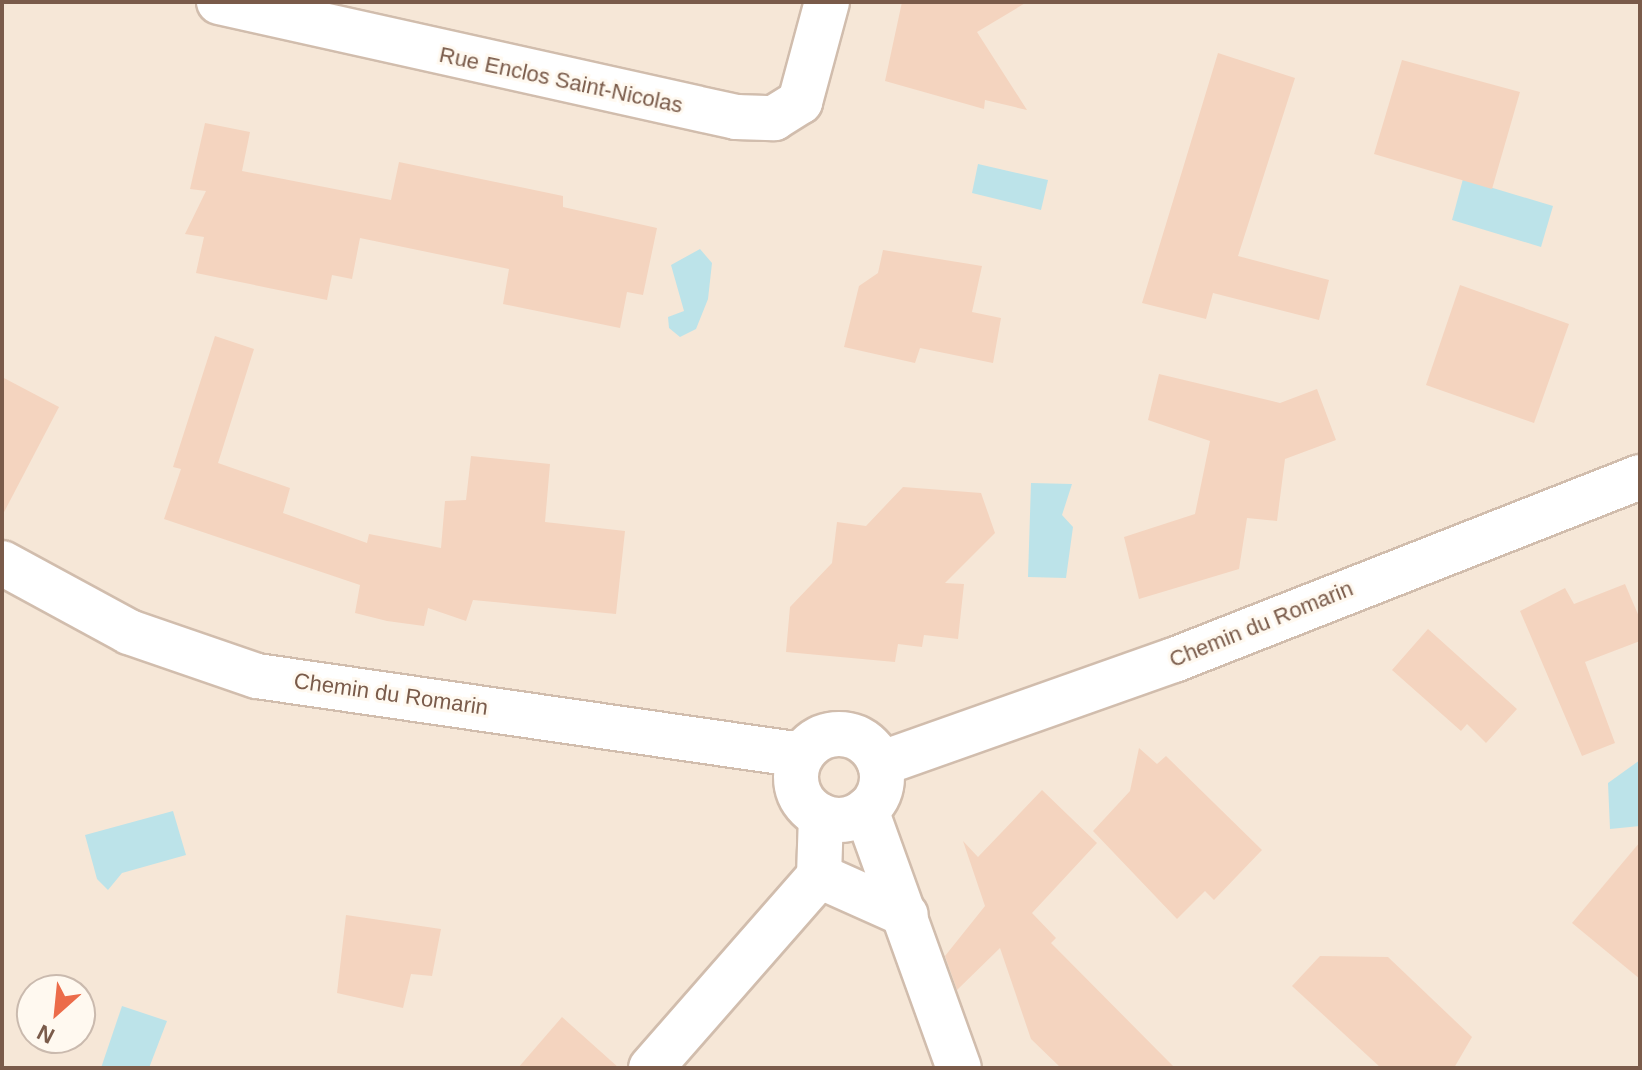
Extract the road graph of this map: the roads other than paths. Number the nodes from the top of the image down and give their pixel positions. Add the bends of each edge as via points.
1 (219, 2) edge
2 (827, 2) edge
3 (1640, 477) edge
4 (2, 563) edge
5 (801, 755) junction
6 (880, 764) junction
7 (866, 810) junction
8 (821, 816) junction
9 (819, 876) junction
10 (906, 915) junction
11 (651, 1068) edge
12 (959, 1068) edge

1 - 2 street, Rue Enclos Saint-Nicolas via 736,117 774,118 800,102
3 - 6 street, Chemin du Romarin via 1174,660
4 - 5 street, Chemin du Romarin via 129,632 257,676
5 - 6 street via 836,734 863,741
5 - 8 street via 801,796
6 - 7 street via 880,789
7 - 8 street via 845,819
7 - 10 street
8 - 9 street
9 - 10 street
9 - 11 street
10 - 12 street

